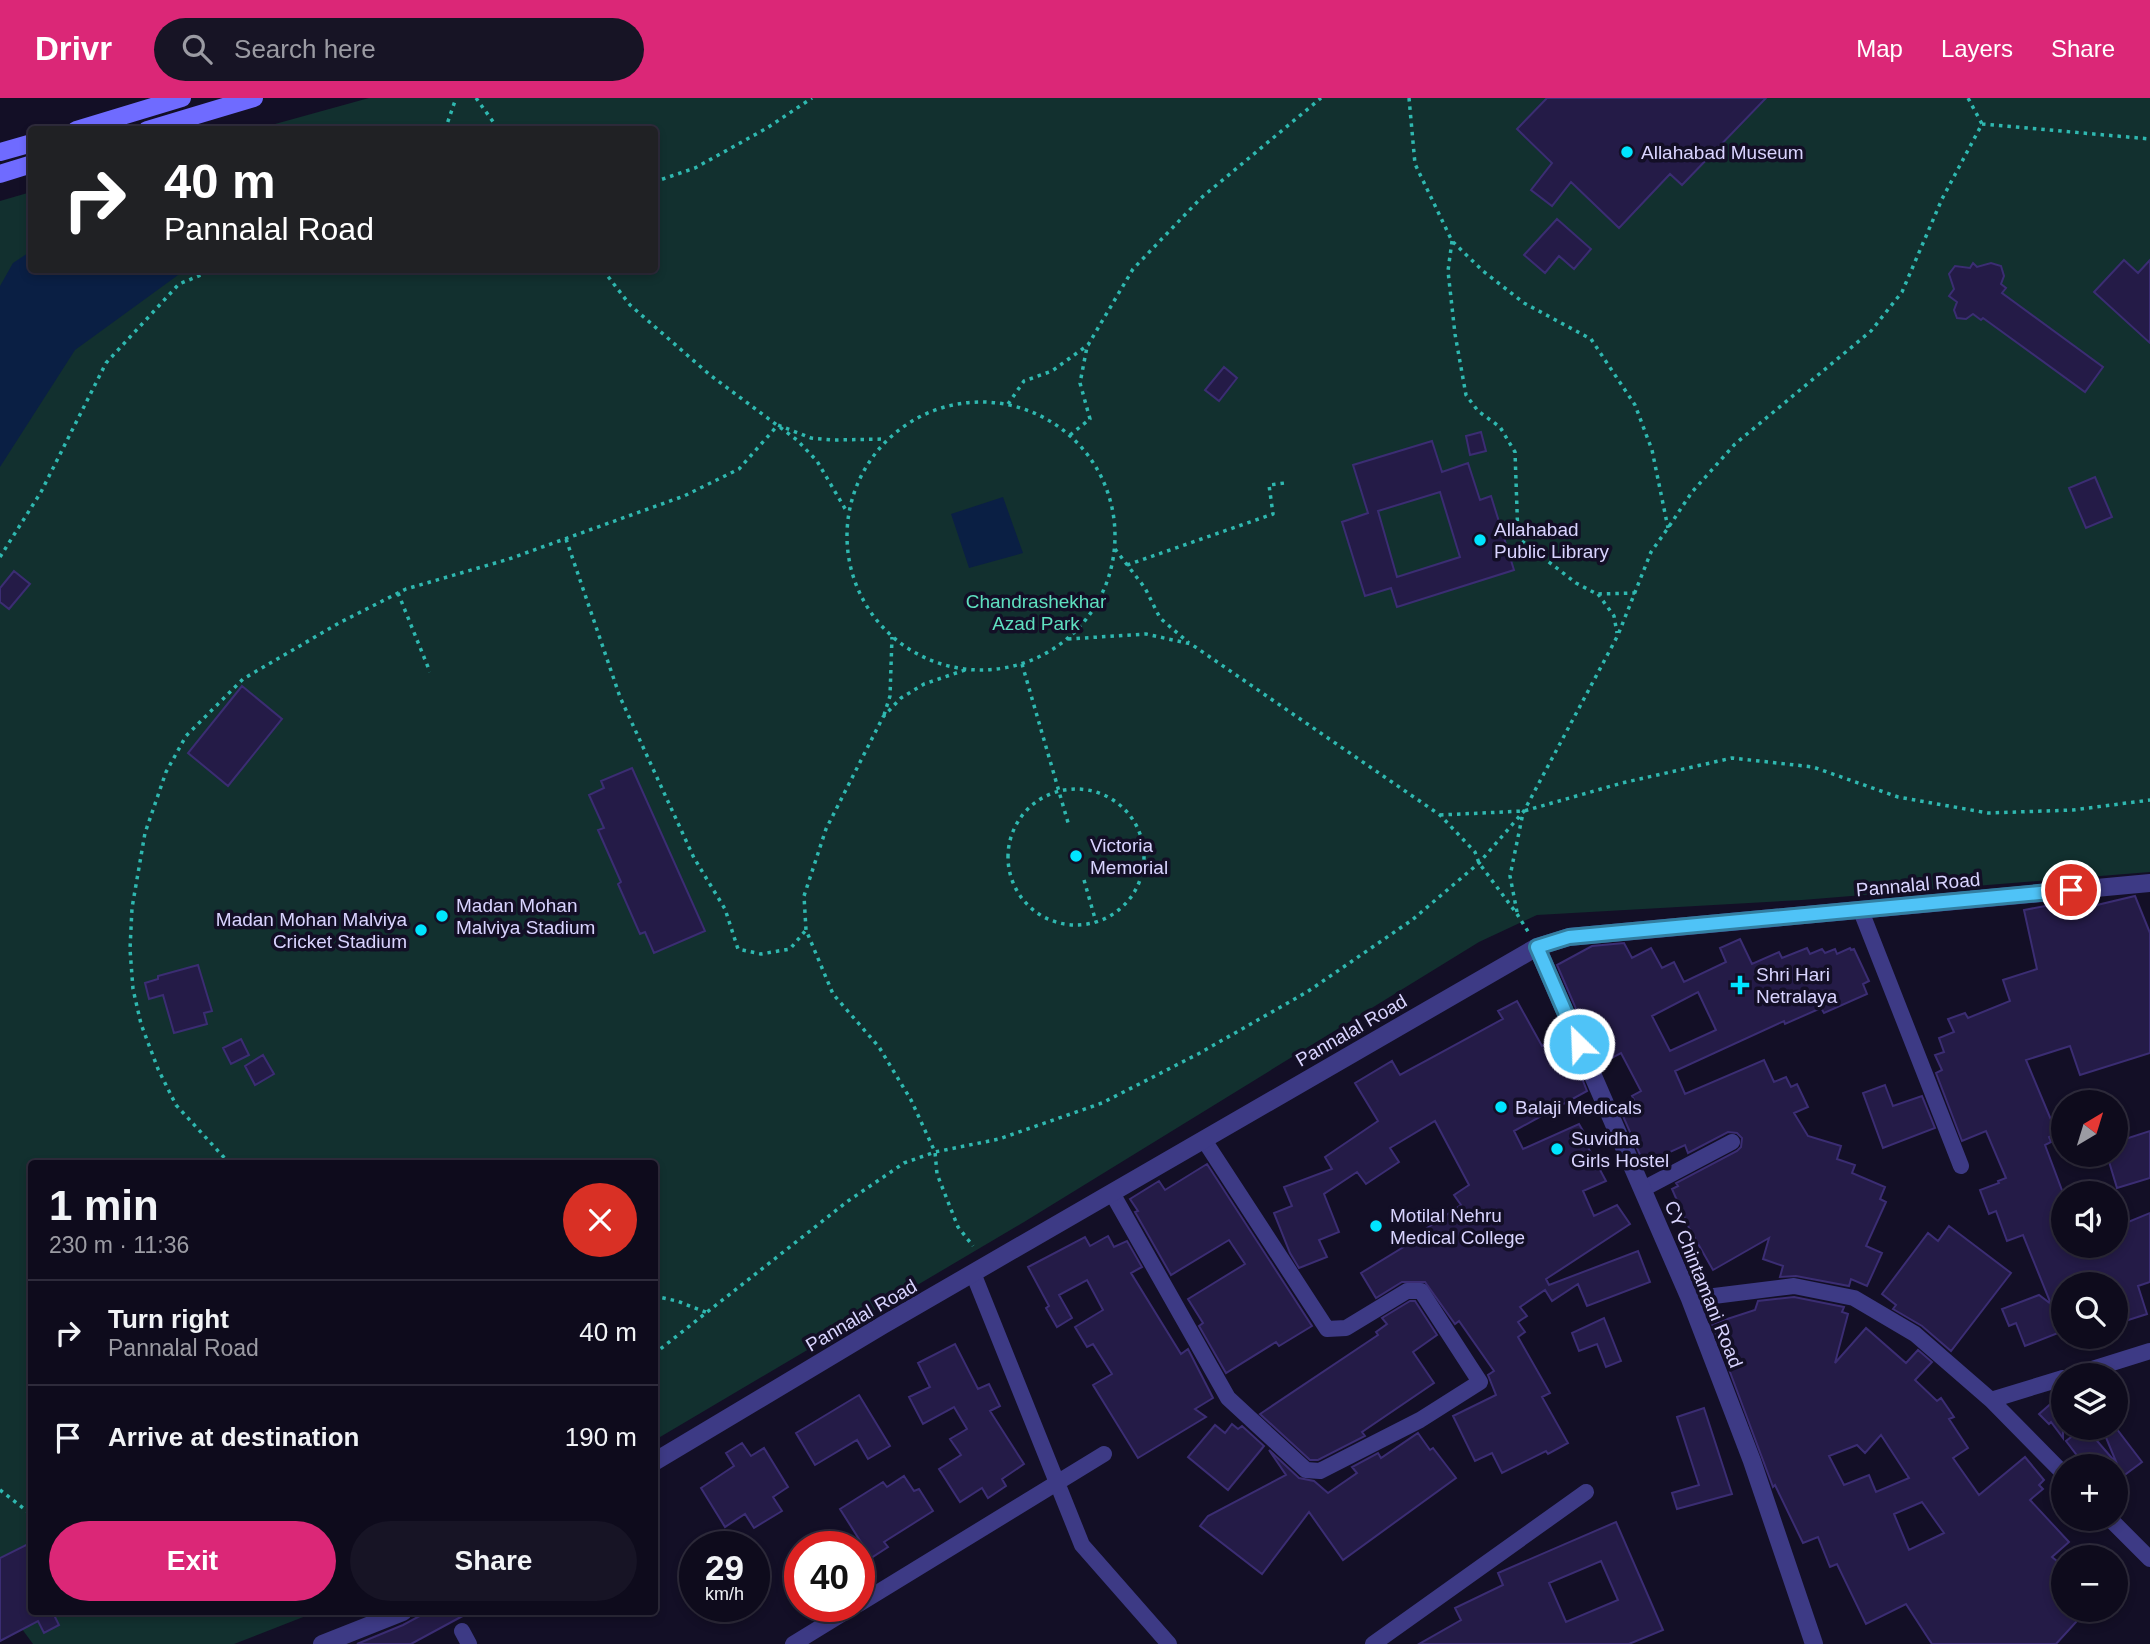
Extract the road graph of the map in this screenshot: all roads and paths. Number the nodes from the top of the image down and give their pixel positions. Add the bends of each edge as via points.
1 (182, 98) edge
2 (254, 98) edge
3 (456, 98) edge
4 (476, 98) edge
5 (812, 98) edge
6 (1321, 98) edge
7 (1409, 98) edge
8 (1968, 98) edge
9 (1982, 124) junction
10 (89, 126) edge
11 (160, 126) edge
12 (446, 126) edge
13 (496, 126) edge
14 (2150, 139) edge
15 (28, 143) edge
16 (0, 152) edge
17 (28, 165) edge
18 (0, 174) edge
19 (658, 181) edge
20 (1452, 241) junction
21 (206, 273) edge
22 (605, 273) edge
23 (1088, 345) junction
24 (1007, 404) junction
25 (778, 425) junction
26 (1070, 435) junction
27 (885, 439) junction
28 (1285, 483) dead end
29 (848, 513) junction
30 (1668, 528) junction
31 (566, 539) junction
32 (1115, 550) junction
33 (0, 557) edge
34 (1127, 565) junction
35 (398, 593) junction
36 (1635, 593) junction
37 (1597, 594) junction
38 (1618, 635) junction
39 (892, 636) junction
40 (1068, 639) junction
41 (1191, 644) junction
42 (1023, 664) junction
43 (967, 669) junction
44 (430, 672) dead end
45 (883, 717) junction
46 (1059, 790) junction
47 (2150, 800) edge
48 (1524, 811) junction
49 (1440, 815) junction
50 (1069, 826) dead end
51 (1479, 863) junction
52 (1084, 880) dead end
53 (2150, 883) edge
54 (1861, 911) junction
55 (1517, 914) junction
56 (1096, 922) junction
57 (806, 930) junction
58 (1537, 947) junction
59 (1204, 1140) junction
60 (1732, 1142) dead end
61 (935, 1152) junction
62 (226, 1160) edge
63 (1961, 1166) dead end
64 (1643, 1189) junction
65 (1112, 1193) junction
66 (973, 1246) dead end
67 (973, 1273) junction
68 (658, 1297) edge
69 (1690, 1300) junction
70 (708, 1313) junction
71 (2150, 1350) edge
72 (658, 1351) edge
73 (2110, 1363) edge
74 (2051, 1382) edge
75 (1991, 1400) junction
76 (1104, 1454) dead end
77 (658, 1460) edge
78 (2051, 1461) edge
79 (1057, 1483) junction
80 (0, 1490) edge
81 (1586, 1492) dead end
82 (28, 1511) edge
83 (2122, 1531) edge
84 (2150, 1559) edge
85 (875, 1594) edge
86 (395, 1615) edge
87 (829, 1622) edge
88 (322, 1644) edge
89 (793, 1644) edge
90 (1169, 1644) edge
91 (1373, 1644) edge
92 (1814, 1644) edge

1 - 10 main road
2 - 11 main road
3 - 12 path
4 - 13 path
5 - 19 path via 695,168
6 - 23 path via 1201,198 1133,269
7 - 20 path via 1415,164
8 - 9 path
9 - 14 path
9 - 30 path via 1942,199 1902,292 1871,331 1735,444 1692,492
15 - 16 main road
17 - 18 main road
20 - 30 path via 1524,303 1591,339 1635,405 1652,450
20 - 37 path via 1448,271 1466,395 1500,427 1514,452 1518,537
21 - 33 path via 179,284 106,363 41,492
22 - 25 path via 630,305 710,375
23 - 24 path via 1052,372 1024,381
23 - 26 path via 1080,383 1090,419
24 - 26 path via 1041,415
24 - 27 path via 963,402 921,414
25 - 27 path via 811,438
25 - 29 path via 817,461
25 - 31 path via 738,469 684,496
26 - 32 path via 1101,478 1112,508
27 - 29 path via 861,473
28 - 34 path via 1269,485 1273,514
29 - 39 path via 848,558 863,601
30 - 36 path via 1651,552
31 - 35 path
31 - 57 path via 620,697 694,858 725,909 738,949 761,954 790,949
32 - 34 path
32 - 40 path via 1107,583 1091,613
34 - 41 path via 1160,618
35 - 44 path
35 - 62 path via 243,679 186,736 166,772 145,833 130,949 141,1024 176,1105
36 - 37 path
36 - 38 path
37 - 38 path via 1614,616
38 - 48 path
39 - 43 path via 927,659
39 - 45 path via 890,696
40 - 41 path via 1146,634
40 - 42 path
41 - 49 path
42 - 43 path
42 - 46 path
43 - 45 path via 925,684 901,698
45 - 57 path via 826,829 804,896
46 - 50 path
46 - 56 path via 1102,793 1135,821 1143,841 1145,863 1140,884 1112,916
46 - 56 path via 1037,800 1010,837 1007,861 1013,883 1025,903 1044,918 1066,925
47 - 48 path via 2073,810 1988,813 1898,797 1813,767 1732,758
48 - 49 path
48 - 51 path
48 - 55 path via 1510,876
49 - 51 path via 1475,852
51 - 55 path
51 - 61 path via 1412,920 1307,992 1198,1054 1102,1103 999,1139
52 - 56 path
53 - 54 street, Pannalal Road
54 - 58 street, Pannalal Road via 1569,937
54 - 63 street
55 - 58 path
57 - 61 path via 833,994 879,1047
58 - 59 street, Pannalal Road
58 - 64 street, CY Chintamani Road
59 - 65 street, Pannalal Road
59 - 65 street via 1327,1329 1346,1328 1407,1291 1421,1291 1480,1382 1420,1420 1320,1471 1306,1470 1228,1398
60 - 64 street
61 - 66 path via 937,1174 958,1227
61 - 70 path via 904,1163 848,1201
64 - 69 street, CY Chintamani Road
65 - 67 street, Pannalal Road
67 - 77 street, Pannalal Road
67 - 79 street
68 - 70 path
69 - 75 street via 1794,1286 1854,1298 1916,1334
69 - 92 street, CY Chintamani Road via 1752,1461
70 - 72 path
71 - 73 street
74 - 75 street
75 - 78 street
76 - 79 street
79 - 85 street
79 - 90 street via 1082,1545
80 - 82 path
81 - 91 street
83 - 84 street
86 - 88 street
87 - 89 street

